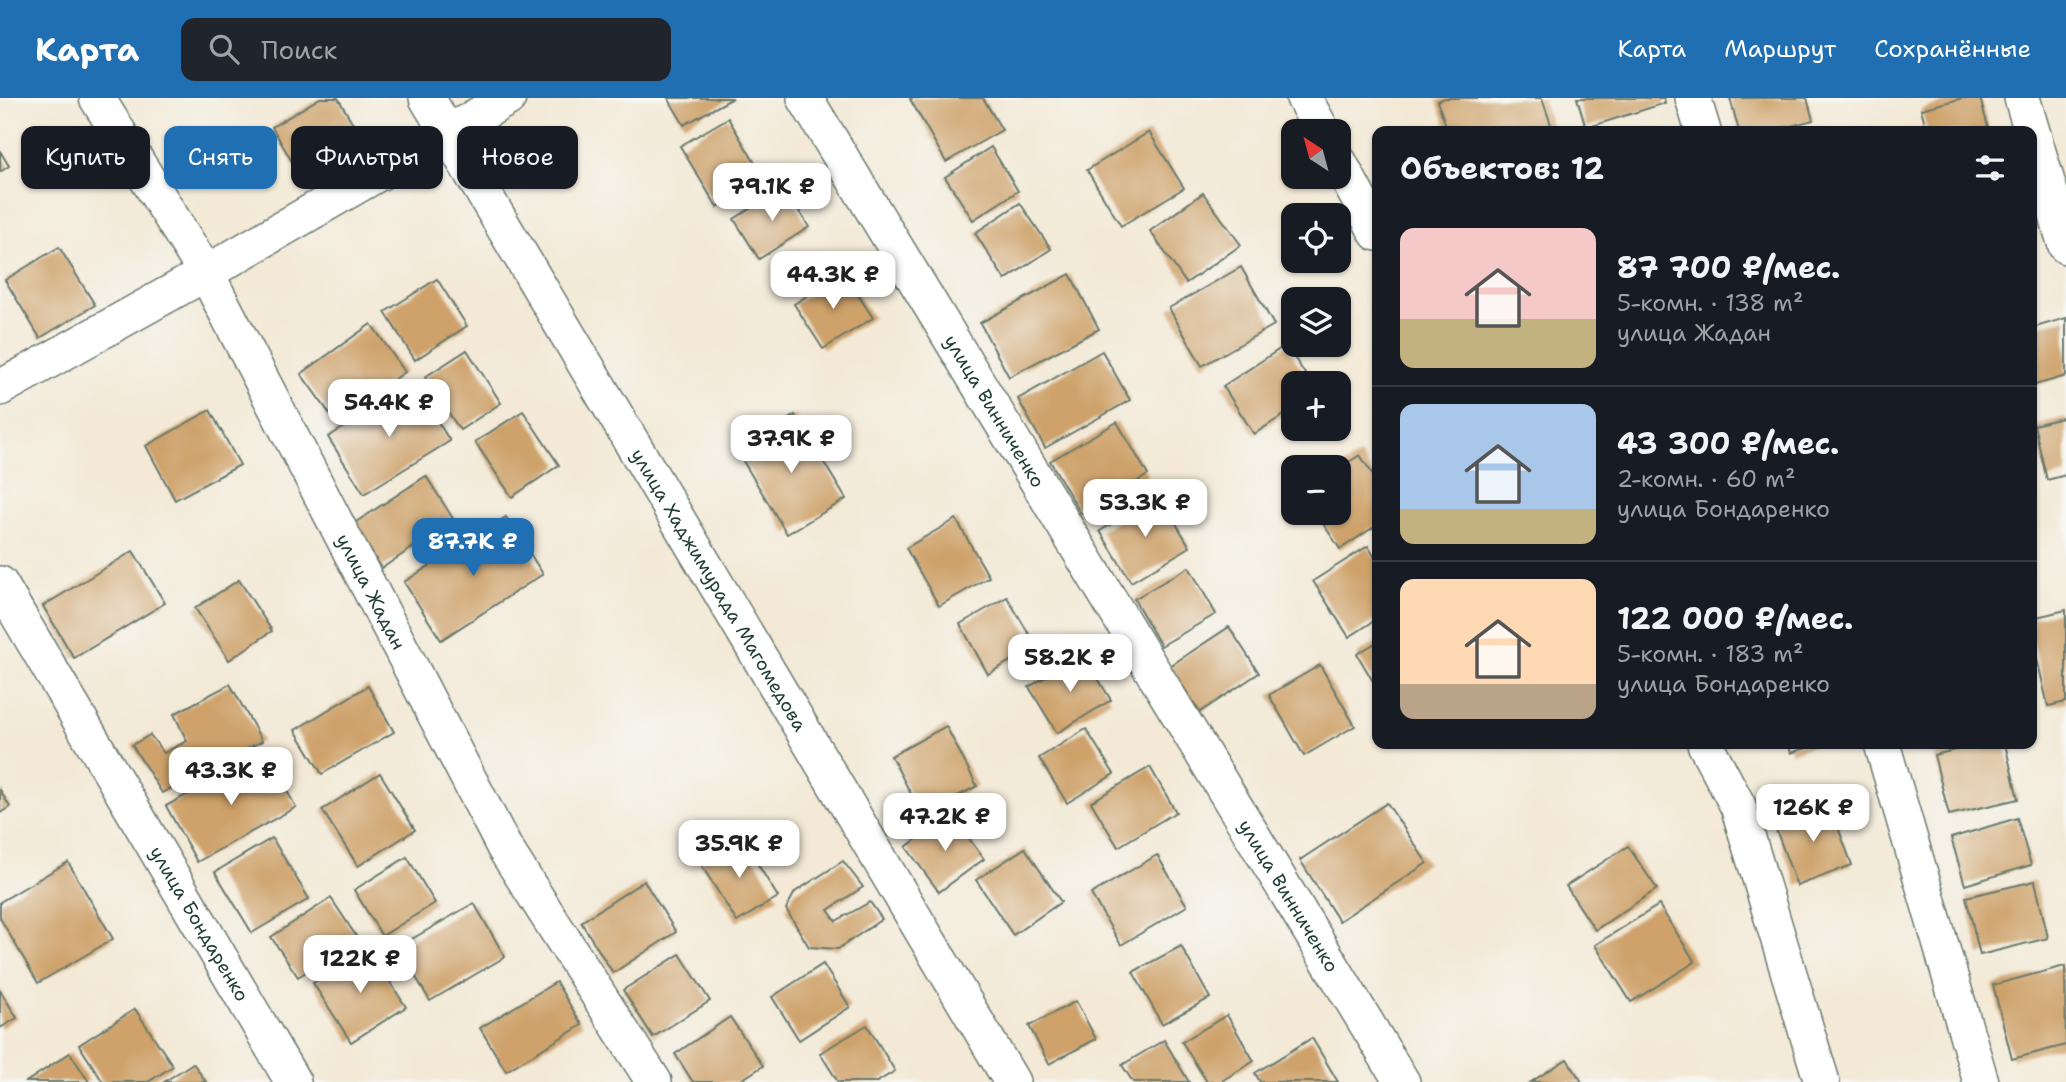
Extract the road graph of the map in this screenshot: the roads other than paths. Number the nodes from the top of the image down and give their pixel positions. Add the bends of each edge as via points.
1 (97, 98) edge
2 (427, 98) edge
3 (508, 98) edge
4 (805, 98) edge
5 (1304, 98) edge
6 (1693, 98) edge
7 (2022, 98) edge
8 (1315, 119) edge
9 (1701, 126) edge
10 (2030, 126) edge
11 (447, 131) junction
12 (2037, 148) edge
13 (1351, 184) edge
14 (1372, 224) edge
15 (2066, 246) edge
16 (206, 274) junction
17 (0, 388) edge
18 (0, 583) edge
19 (1708, 749) edge
20 (1883, 749) edge
21 (293, 1082) edge
22 (654, 1082) edge
23 (1012, 1082) edge
24 (1402, 1082) edge
25 (1822, 1082) edge
26 (1982, 1082) edge

1 - 16 street, улица Жадан
2 - 11 street, улица Хаджимурада Магомедова
3 - 11 street
4 - 24 street, улица Винниченко
5 - 8 street
6 - 9 street
7 - 10 street
11 - 16 street
11 - 23 street, улица Хаджимурада Магомедова
12 - 15 street
13 - 14 street
16 - 17 street
16 - 22 street, улица Жадан via 504,847
18 - 21 street, улица Бондаренко
19 - 25 street via 1738,806
20 - 26 street

